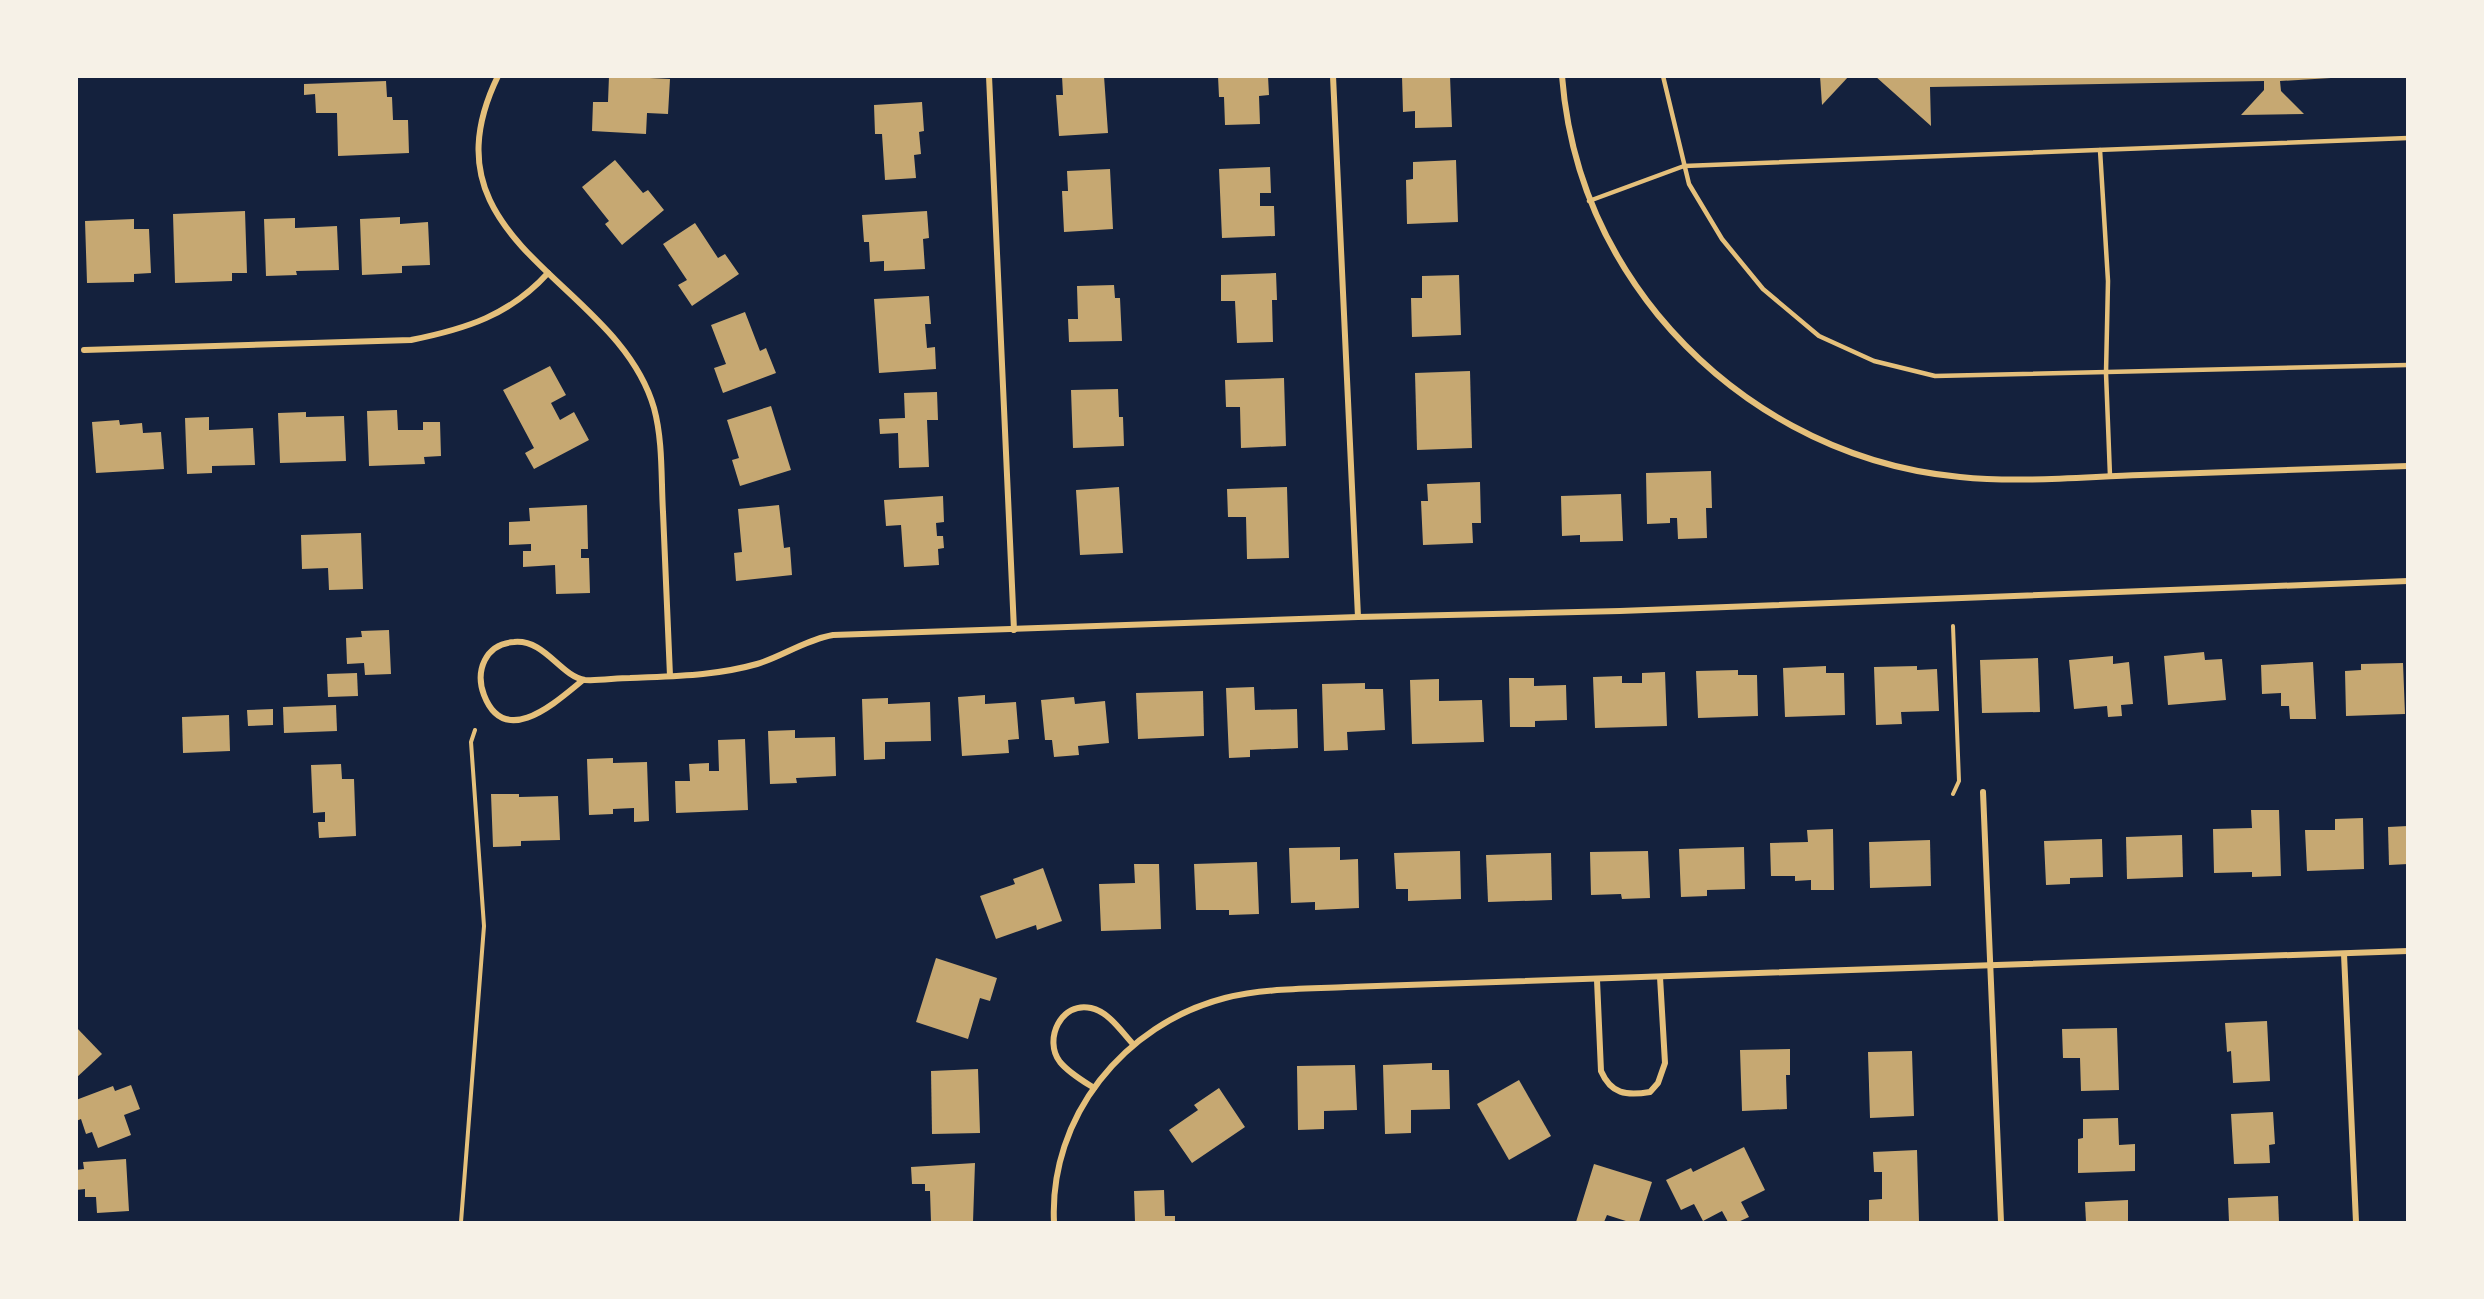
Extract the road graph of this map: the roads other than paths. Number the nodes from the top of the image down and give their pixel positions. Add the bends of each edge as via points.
1 (498, 76) edge
2 (989, 76) edge
3 (1333, 76) edge
4 (1562, 76) edge
5 (1663, 76) edge
6 (2408, 138) edge
7 (2100, 150) junction
8 (1684, 166) junction
9 (1589, 201) junction
10 (548, 273) junction
11 (84, 350) dead end
12 (2408, 365) edge
13 (2106, 373) junction
14 (2408, 466) edge
15 (2110, 476) junction
16 (2408, 582) edge
17 (1358, 617) junction
18 (1014, 630) junction
19 (670, 676) junction
20 (582, 680) junction
21 (1983, 792) dead end
22 (2408, 951) edge
23 (2344, 954) junction
24 (1990, 966) junction
25 (1660, 977) junction
26 (1597, 980) junction
27 (1133, 1044) junction
28 (1094, 1088) junction
29 (1053, 1222) edge
30 (2001, 1222) edge
31 (2356, 1222) edge

1 - 10 street via 481,115 477,141 481,179 495,212
2 - 18 street
3 - 17 street
4 - 9 street via 1573,151
5 - 8 lane
6 - 7 lane
7 - 8 lane
7 - 13 lane via 2108,281
8 - 9 lane
8 - 13 lane via 1689,184 1722,239 1763,289 1819,336 1874,360 1935,376
9 - 15 street via 1617,257 1668,328 1728,385 1787,424 1859,456 1927,473 1998,479
10 - 11 street via 529,294 481,322 411,340
10 - 19 street via 621,348 641,376 654,408 660,451
12 - 13 lane
13 - 15 lane
14 - 15 street
16 - 17 street
17 - 18 street
18 - 19 street via 833,635 815,638 759,663
19 - 20 street
20 - 20 street via 540,648 514,642 487,655 480,684 486,701 497,714 529,719
21 - 24 street
22 - 23 street
23 - 24 street
23 - 31 street
24 - 25 street
24 - 30 street
25 - 26 street
25 - 26 street via 1664,1073 1650,1092 1634,1095 1620,1094 1606,1083 1601,1071
26 - 27 street via 1249,993 1209,1003
27 - 28 street
27 - 28 street via 1111,1019 1092,1008 1075,1008 1059,1021 1053,1036 1056,1054 1071,1072
28 - 29 street via 1062,1156

